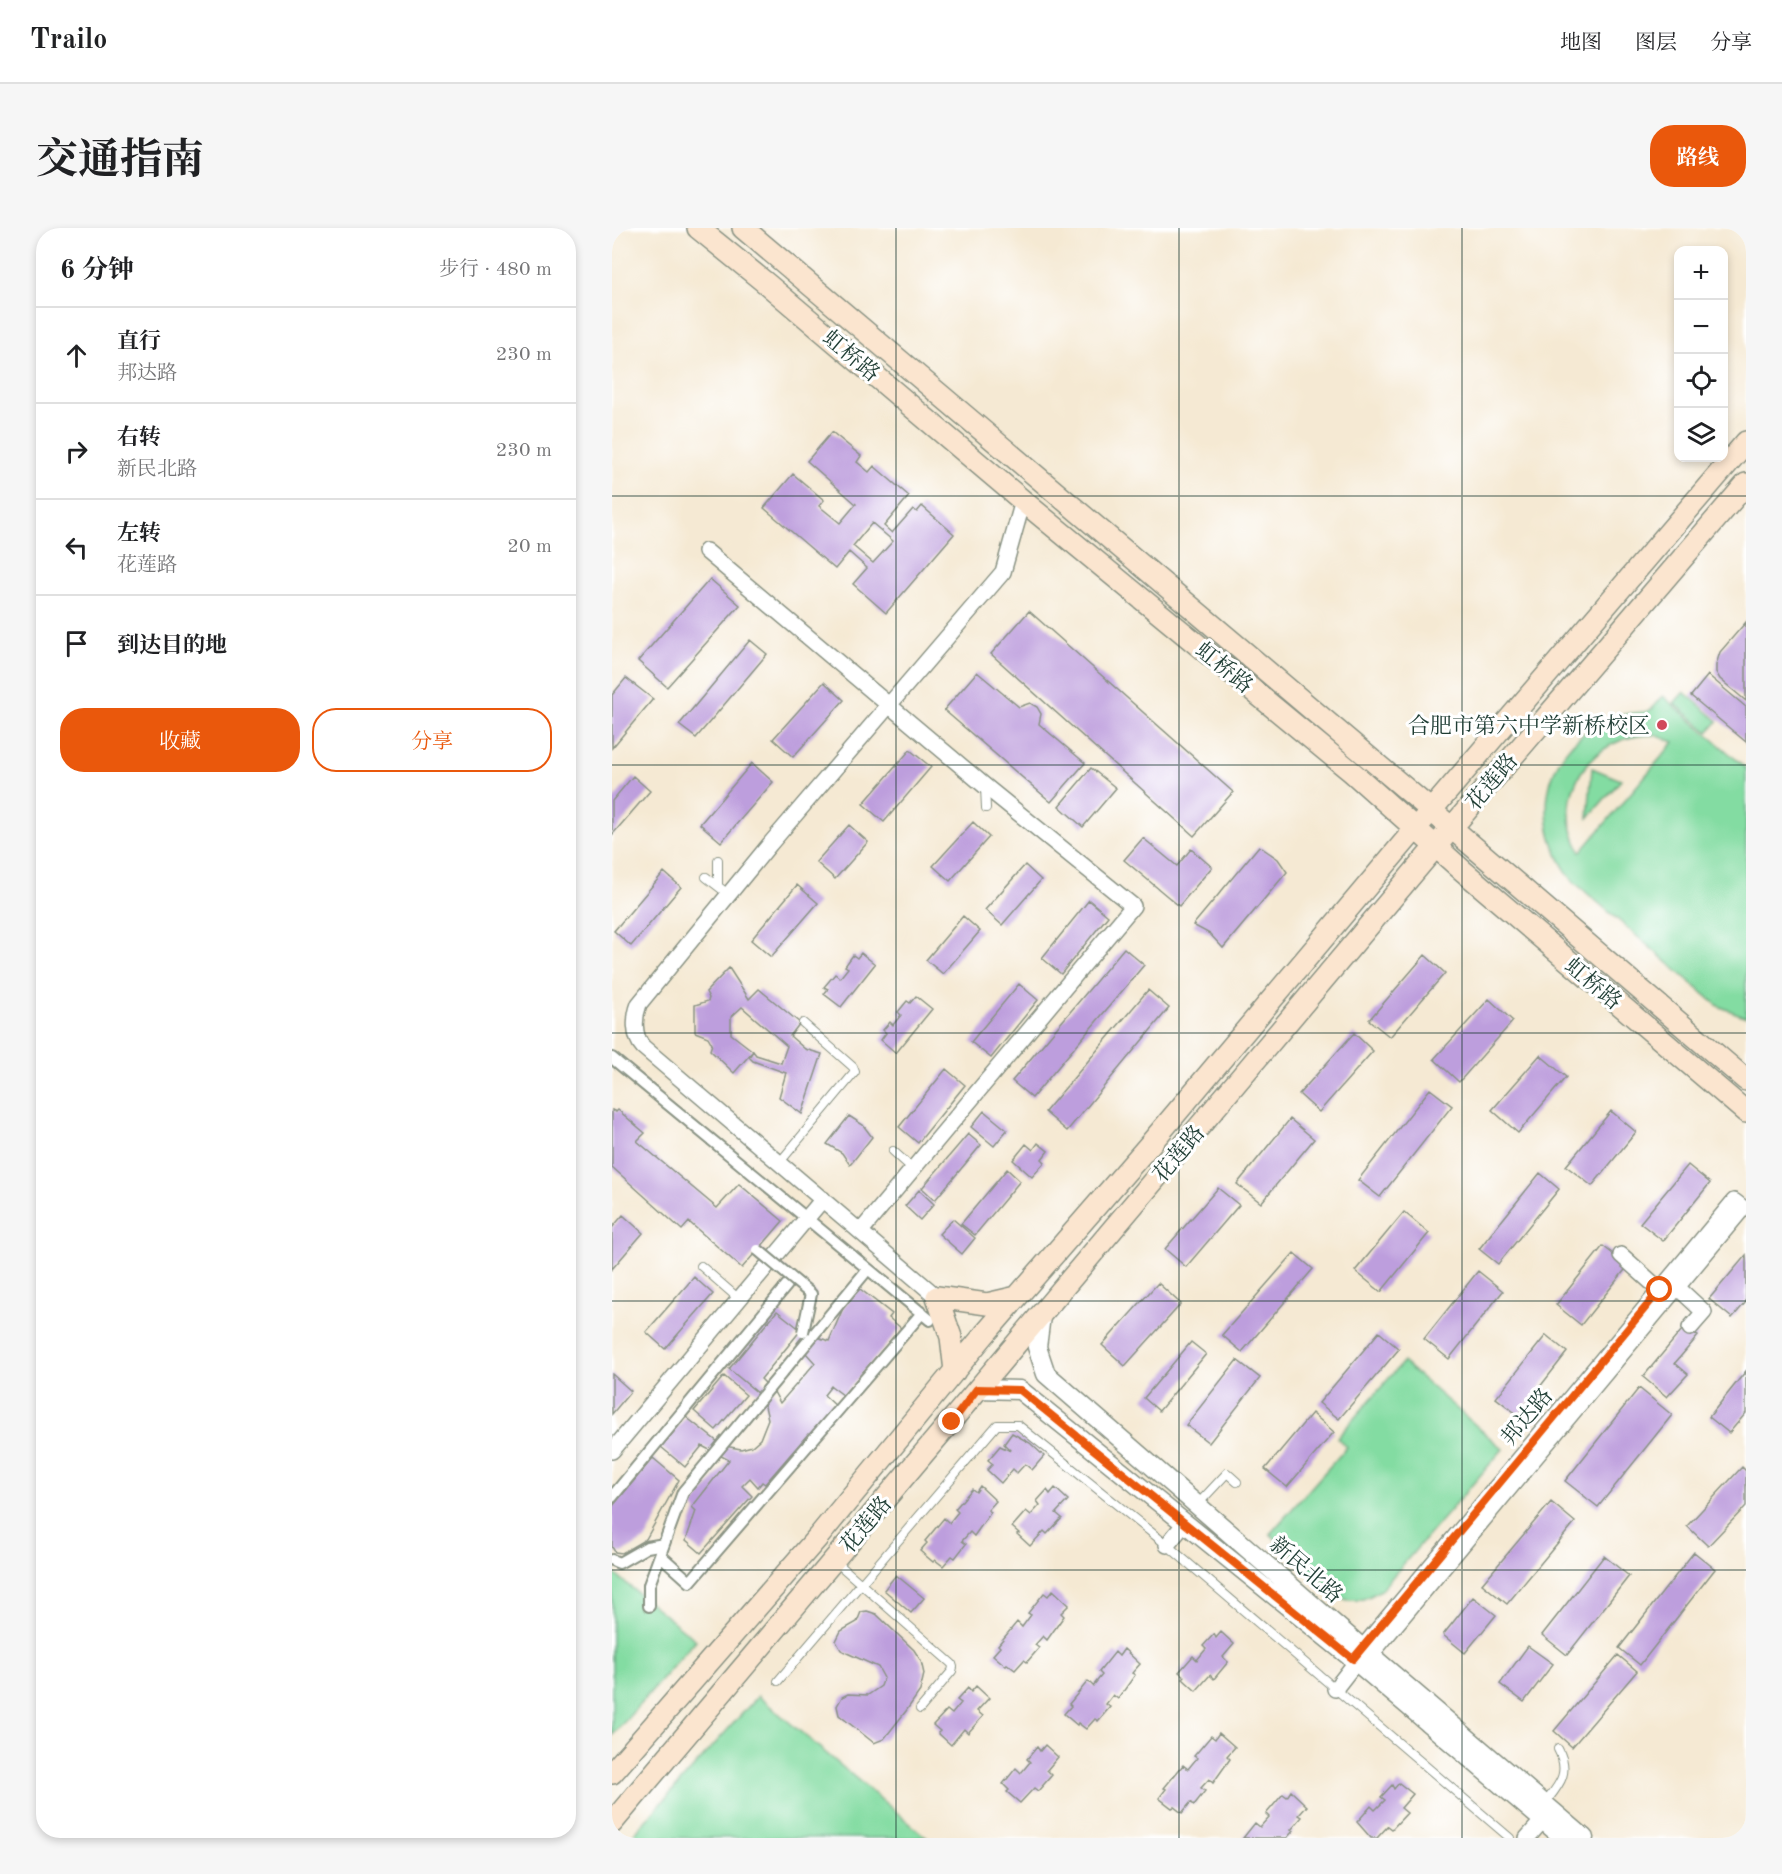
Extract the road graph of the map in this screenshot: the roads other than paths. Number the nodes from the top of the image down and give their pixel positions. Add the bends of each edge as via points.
1 (698, 228) edge
2 (743, 228) edge
3 (783, 262) junction
4 (767, 284) junction
5 (1746, 442) edge
6 (1746, 484) edge
7 (1023, 501) junction
8 (706, 551) dead end
9 (889, 704) junction
10 (1492, 740) junction
11 (1367, 756) junction
12 (1512, 757) junction
13 (1352, 772) junction
14 (985, 786) junction
15 (986, 808) dead end
16 (1431, 811) junction
17 (1416, 828) junction
18 (1450, 829) junction
19 (1436, 847) junction
20 (718, 860) dead end
21 (706, 877) dead end
22 (1516, 884) junction
23 (723, 890) junction
24 (1359, 896) junction
25 (1500, 902) junction
26 (1379, 913) junction
27 (803, 1023) dead end
28 (612, 1058) edge
29 (1746, 1080) edge
30 (1746, 1112) edge
31 (893, 1152) dead end
32 (780, 1162) junction
33 (913, 1169) junction
34 (824, 1199) junction
35 (807, 1219) junction
36 (861, 1231) junction
37 (758, 1250) dead end
38 (1621, 1255) dead end
39 (701, 1266) dead end
40 (868, 1269) junction
41 (786, 1286) dead end
42 (1677, 1287) junction
43 (1660, 1290) junction
44 (1017, 1297) junction
45 (937, 1298) junction
46 (739, 1299) junction
47 (1041, 1316) junction
48 (1690, 1328) dead end
49 (803, 1332) dead end
50 (955, 1371) junction
51 (977, 1389) junction
52 (612, 1451) edge
53 (1237, 1482) dead end
54 (612, 1497) edge
55 (1197, 1506) junction
56 (1185, 1523) junction
57 (1167, 1545) junction
58 (662, 1550) junction
59 (612, 1560) edge
60 (834, 1560) junction
61 (861, 1584) junction
62 (649, 1606) dead end
63 (1360, 1658) junction
64 (778, 1681) dead end
65 (1335, 1689) junction
66 (920, 1709) dead end
67 (1558, 1749) dead end
68 (612, 1773) edge
69 (1544, 1812) junction
70 (618, 1816) edge
71 (1510, 1838) edge
72 (1527, 1838) edge
73 (1564, 1838) edge
74 (1584, 1838) edge

1 - 4 main road, 虹桥路
2 - 3 main road, 虹桥路
3 - 4 main road
3 - 11 main road, 虹桥路
4 - 7 main road, 虹桥路
5 - 10 main road, 花莲路
6 - 12 main road, 花莲路
7 - 9 street via 1003,572
7 - 13 main road, 虹桥路
8 - 9 street
9 - 14 street
9 - 23 street
10 - 12 main road
10 - 16 main road, 花莲路
11 - 13 main road
11 - 16 main road, 虹桥路
12 - 18 main road, 花莲路
13 - 17 main road, 虹桥路
14 - 15 lane
14 - 33 street via 1133,906
16 - 17 main road, 花莲路
16 - 18 main road, 虹桥路
17 - 19 main road, 虹桥路
17 - 24 main road, 花莲路
18 - 19 main road, 花莲路
18 - 22 main road, 虹桥路
19 - 25 main road, 虹桥路
19 - 26 main road, 花莲路
20 - 23 lane
21 - 23 lane
22 - 25 main road
22 - 29 main road, 虹桥路
23 - 32 street via 639,1004 636,1033 643,1047
24 - 26 main road
24 - 44 main road, 花莲路
25 - 30 main road, 虹桥路
26 - 47 main road, 花莲路
27 - 32 lane via 855,1072
28 - 35 street
31 - 33 lane
32 - 34 street
33 - 36 street
34 - 35 street
34 - 36 street
35 - 40 street
35 - 46 street
36 - 45 street
37 - 49 street, bridge via 811,1294
38 - 43 street
39 - 46 lane
40 - 58 street via 683,1492
40 - 58 street via 926,1317 690,1582
41 - 54 street
42 - 43 street, 邦达路 via 1738,1204
42 - 48 street via 1704,1312
42 - 63 street, 邦达路
43 - 63 street, 邦达路
44 - 45 main road via 987,1304
44 - 50 main road, 花莲路
45 - 50 main road via 951,1336
46 - 52 street
47 - 51 main road, 花莲路
47 - 55 street, 新民北路 via 1037,1347 1046,1374
50 - 68 main road, 花莲路 via 818,1537
51 - 56 street, 新民北路 via 1020,1390
51 - 60 main road, 花莲路
53 - 55 lane via 1227,1473
55 - 63 street, 新民北路
56 - 57 street
56 - 63 street, 新民北路
57 - 61 lane via 1018,1425 997,1425
57 - 65 lane
58 - 59 street via 647,1547 619,1563
58 - 62 street via 649,1585
60 - 61 lane
60 - 70 main road, 花莲路
61 - 64 lane
61 - 66 lane via 953,1667
63 - 65 street
63 - 69 street, 新民北路
65 - 71 lane
67 - 69 lane via 1563,1759 1562,1782
69 - 72 street
69 - 73 street, 新民北路
69 - 74 street, 新民北路

